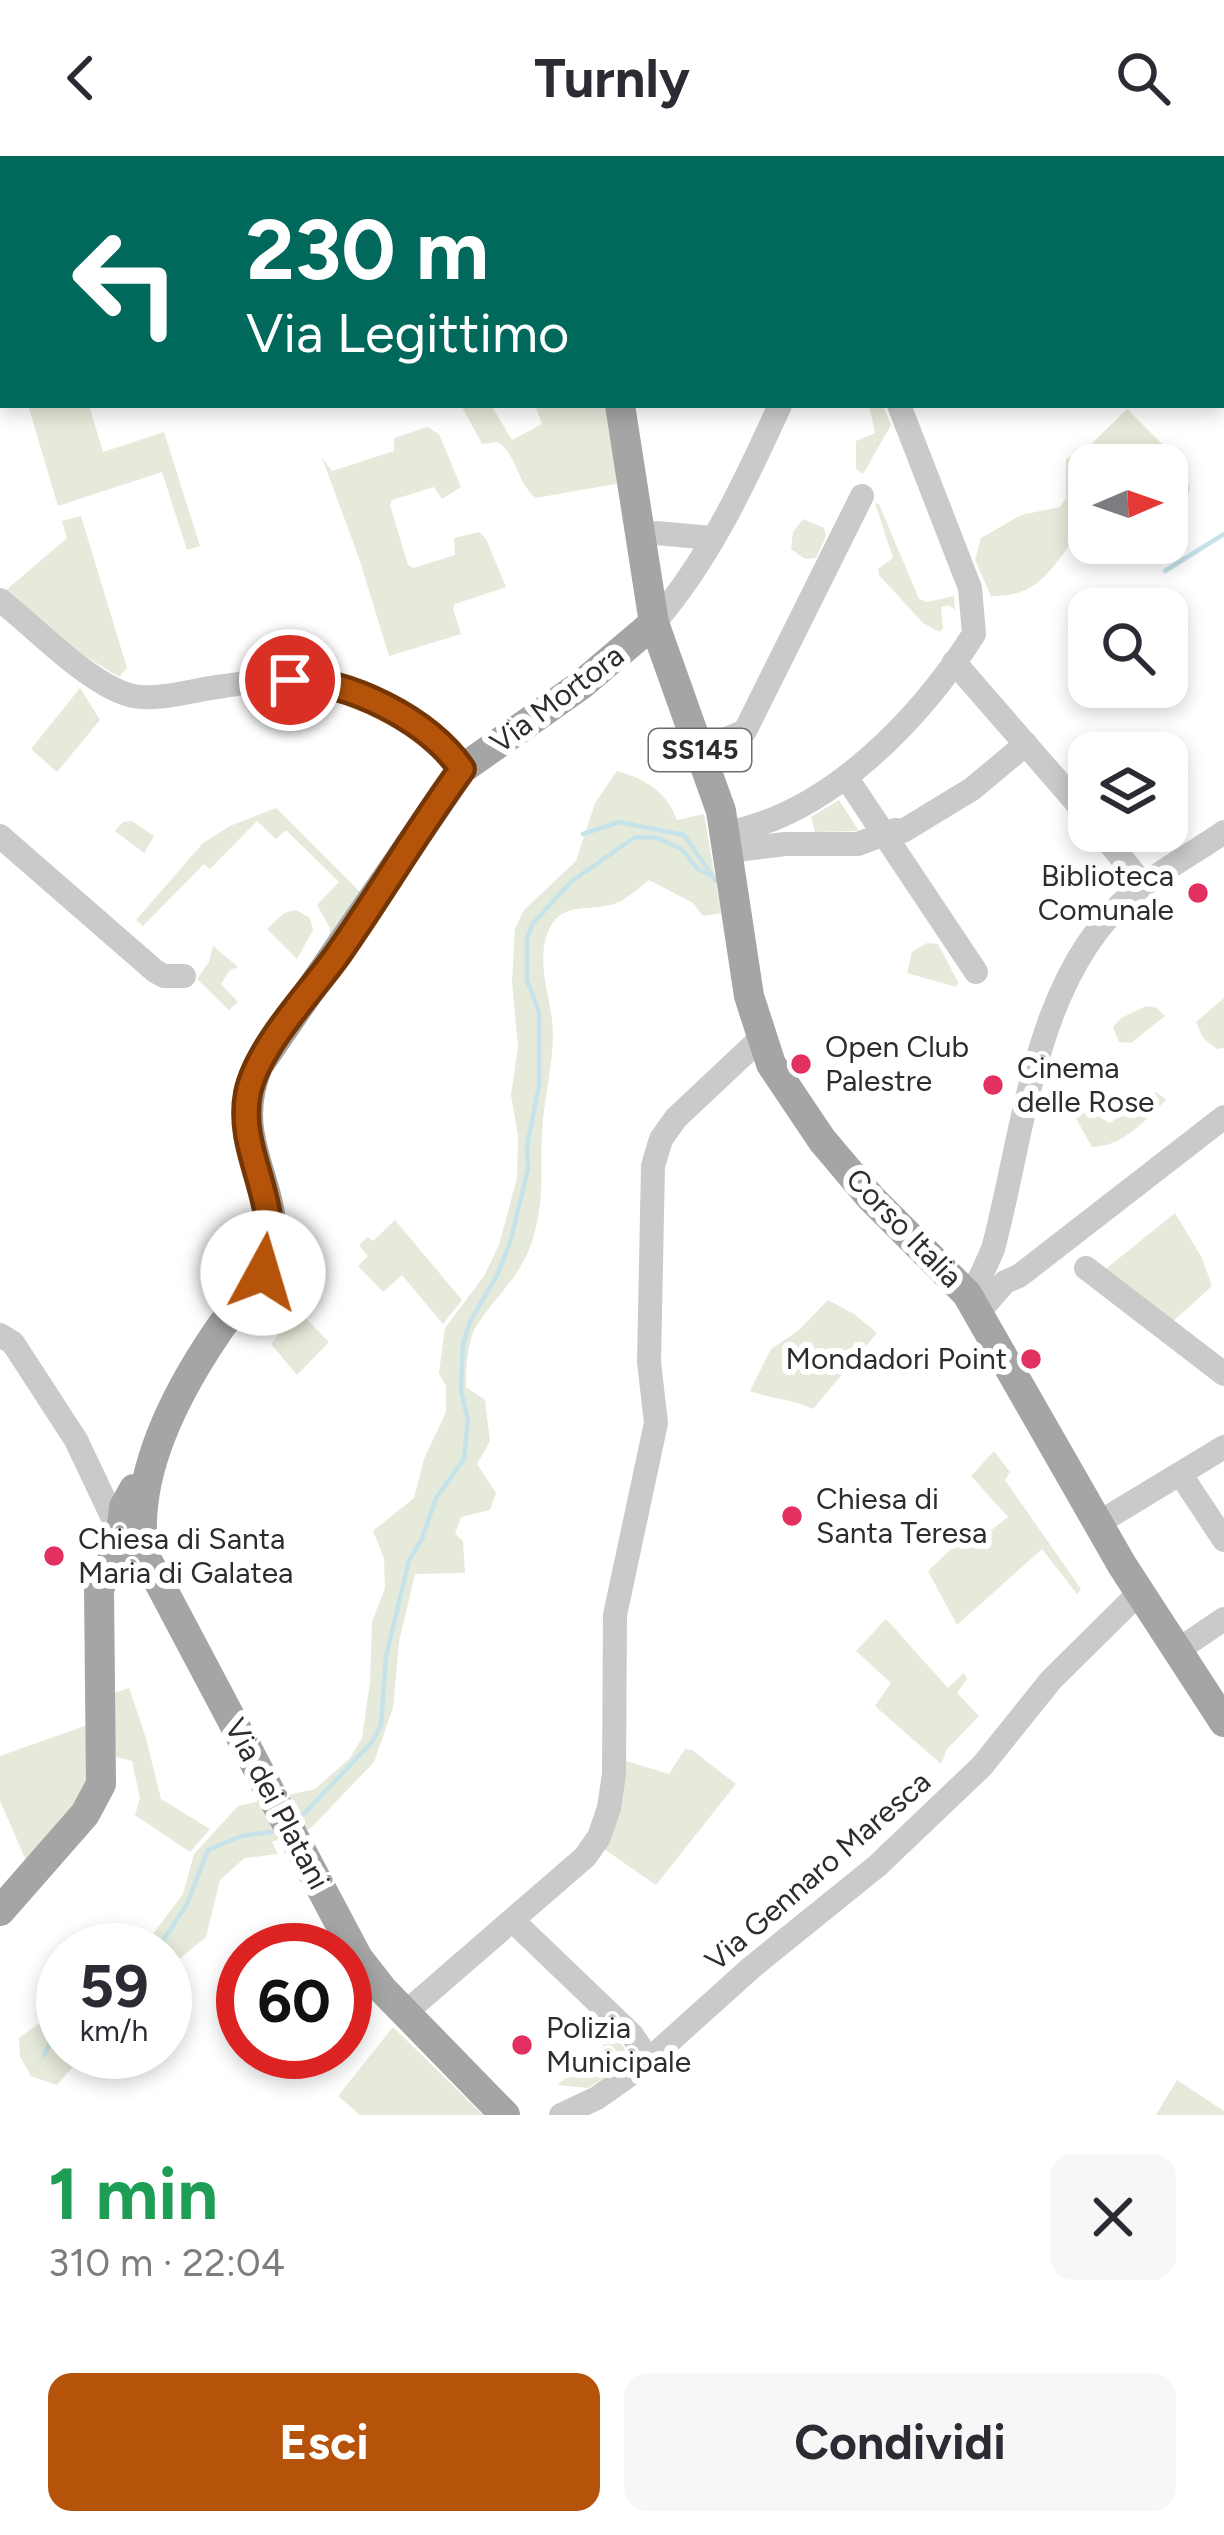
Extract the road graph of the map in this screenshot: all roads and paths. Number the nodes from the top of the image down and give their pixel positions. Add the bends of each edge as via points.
1 (620, 408) edge
2 (779, 408) edge
3 (900, 408) edge
4 (862, 496) dead end
5 (642, 537) junction
6 (711, 538) junction
7 (0, 600) edge
8 (654, 623) junction
9 (954, 662) junction
10 (1026, 744) junction
11 (700, 750) junction
12 (462, 769) junction
13 (846, 777) junction
14 (1068, 793) edge
15 (782, 830) junction
16 (1224, 832) edge
17 (0, 836) edge
18 (884, 836) junction
19 (727, 842) junction
20 (858, 844) junction
21 (1117, 852) edge
22 (908, 874) junction
23 (1144, 886) junction
24 (976, 971) dead end
25 (184, 976) dead end
26 (761, 1038) junction
27 (1224, 1117) edge
28 (987, 1263) junction
29 (1086, 1268) dead end
30 (1005, 1282) junction
31 (973, 1303) junction
32 (0, 1335) edge
33 (1224, 1374) edge
34 (1224, 1448) edge
35 (1180, 1475) junction
36 (1100, 1522) junction
37 (1224, 1540) edge
38 (128, 1542) junction
39 (1140, 1592) junction
40 (1224, 1619) edge
41 (1178, 1650) junction
42 (1224, 1722) edge
43 (0, 1911) edge
44 (513, 1921) junction
45 (405, 2013) junction
46 (650, 2060) junction
47 (505, 2115) edge
48 (561, 2115) edge

1 - 5 main road, Corso Italia / SS145
2 - 6 street
3 - 9 street via 970,589 975,628
4 - 11 street via 745,731
5 - 6 street
5 - 8 main road, Corso Italia / SS145
6 - 8 street
7 - 12 street via 120,692 148,697 309,680 351,691 418,727
8 - 11 main road, Corso Italia / SS145
8 - 12 main road, Via Mortora
9 - 10 street
9 - 13 street
10 - 14 street
10 - 18 street via 972,789
11 - 19 main road, Corso Italia / SS145
12 - 38 main road, Via Mortora via 258,1066 246,1118 272,1224 268,1260 200,1358
13 - 15 street
13 - 18 street
15 - 19 street
15 - 20 street
16 - 23 street
17 - 25 street via 155,971
18 - 20 street
18 - 22 street
19 - 26 main road, Corso Italia / SS145
20 - 22 street
21 - 23 street
22 - 24 street
23 - 28 street via 1086,950 1046,1032
26 - 31 main road, Corso Italia / SS145 via 822,1140
26 - 44 street via 676,1118 653,1166 648,1340 656,1423 615,1615 609,1808 585,1857
27 - 30 street
28 - 30 street
28 - 31 street
29 - 33 street
30 - 31 street
31 - 36 main road, Corso Italia / SS145
32 - 38 street via 117,1495
34 - 35 street
35 - 36 street
35 - 37 street
36 - 39 main road, Corso Italia / SS145
38 - 43 main road, Via Mortora via 99,1588 101,1784 85,1814
38 - 45 main road, Via dei Platani via 164,1588 358,1958
39 - 41 main road, Corso Italia / SS145
39 - 46 street, Via Gennaro Maresca via 1051,1680 982,1766 878,1866
40 - 41 street
41 - 42 main road, Corso Italia / SS145
44 - 45 street
44 - 46 street
45 - 47 main road, Via dei Platani
46 - 48 street, Via Gennaro Maresca

